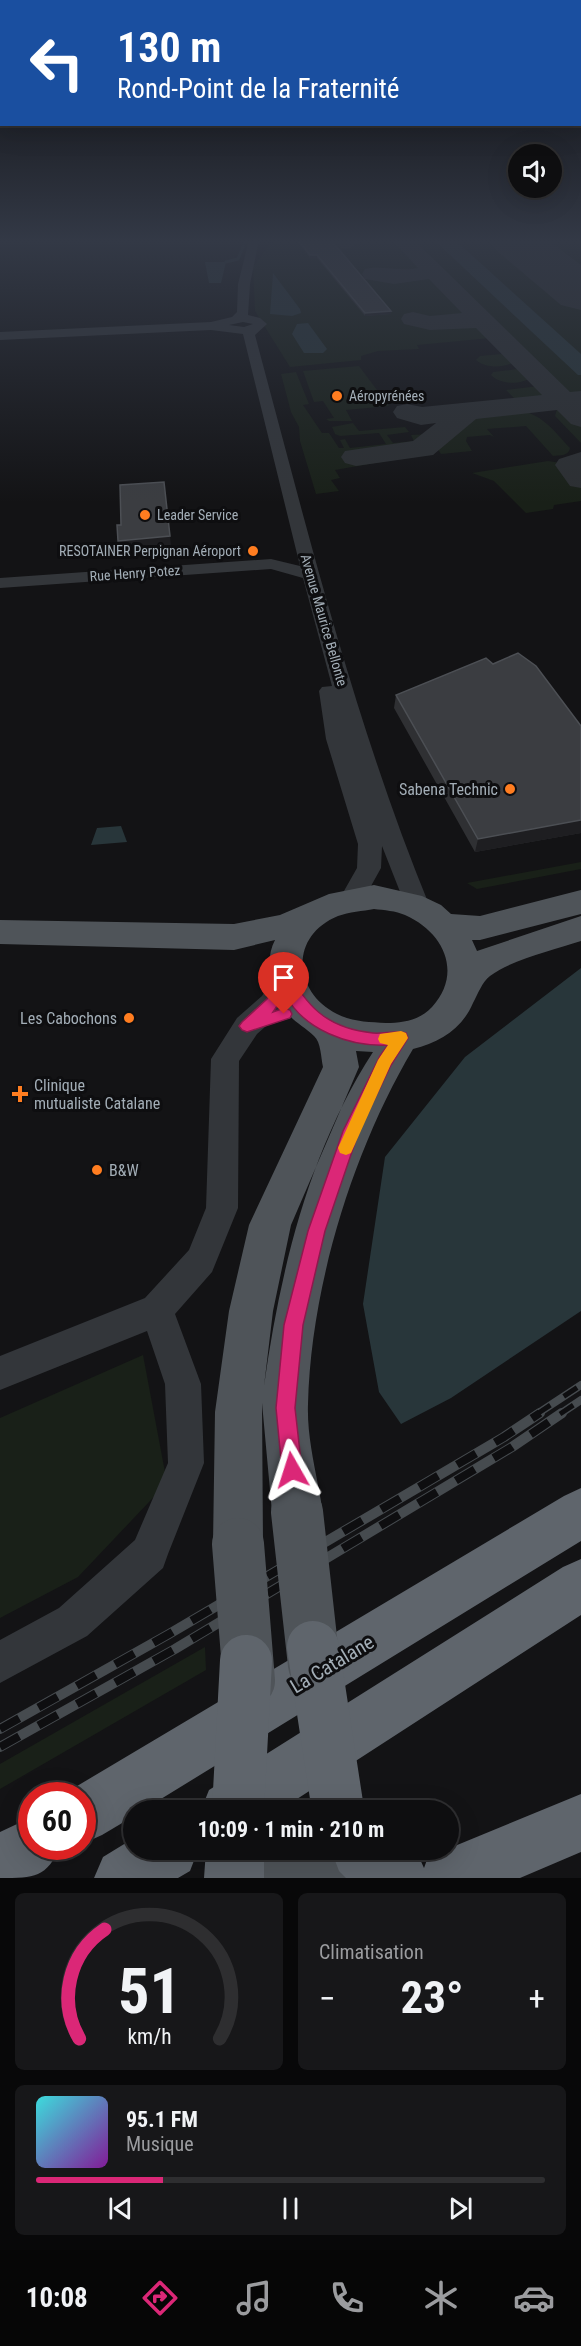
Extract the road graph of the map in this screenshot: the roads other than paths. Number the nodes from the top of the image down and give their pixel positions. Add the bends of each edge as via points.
1 (176, 328) edge
2 (241, 328) edge
3 (244, 328) edge
4 (0, 336) edge
5 (295, 552) junction
6 (271, 564) junction
7 (301, 573) junction
8 (0, 583) edge
9 (352, 898) junction
10 (581, 902) edge
11 (418, 907) junction
12 (308, 916) junction
13 (445, 926) junction
14 (581, 928) edge
15 (0, 932) edge
16 (234, 937) junction
17 (285, 975) junction
18 (466, 982) junction
19 (316, 1018) junction
20 (247, 1026) junction
21 (401, 1038) junction
22 (157, 1310) junction
23 (0, 1373) edge
24 (581, 1513) edge
25 (581, 1585) edge
26 (313, 1647) joint
27 (246, 1661) joint
28 (0, 1662) edge
29 (245, 1800) edge
30 (275, 1800) edge
31 (290, 1800) edge
32 (96, 1807) edge
33 (581, 1823) edge
34 (18, 1854) edge
35 (153, 1860) edge
36 (305, 1860) edge
37 (340, 1860) edge
38 (0, 1865) edge
39 (124, 1878) edge
40 (324, 1878) edge
41 (398, 1878) edge
42 (449, 1878) edge

1 - 4 street
2 - 5 street, Avenue Maurice Bellonte
3 - 11 street, Avenue Maurice Bellonte via 354,727 387,830
5 - 6 street via 290,558
5 - 7 street, Avenue Maurice Bellonte
6 - 7 street
6 - 8 street, Rue Henry Potez
7 - 9 street, Avenue Maurice Bellonte via 322,642 337,739 370,844 369,868
9 - 11 main road via 397,900
9 - 12 main road
10 - 13 main road via 480,928
11 - 13 main road
12 - 16 main road via 284,926
12 - 17 main road via 294,932 286,950
13 - 18 main road via 459,943
14 - 18 main road via 498,956 477,967
15 - 16 main road
16 - 17 main road via 270,955
17 - 19 main road via 293,996
17 - 20 street via 272,1004
18 - 21 main road via 459,1001 445,1017 425,1030
19 - 20 street via 284,1014
19 - 21 main road via 350,1035
19 - 27 main road, bridge via 336,1043 341,1067 270,1225 251,1311 238,1412 238,1544
20 - 22 street via 225,1059 222,1208 201,1261
21 - 26 main road, bridge via 385,1060 351,1131 316,1231 294,1325 285,1408
22 - 23 street
22 - 28 street via 183,1384 186,1463 149,1554 73,1622
24 - 32 highway, La Catalane
25 - 29 highway
26 - 31 highway, bridge
27 - 30 highway, bridge
33 - 42 highway
34 - 38 highway
35 - 39 highway
36 - 40 main road
37 - 41 highway

